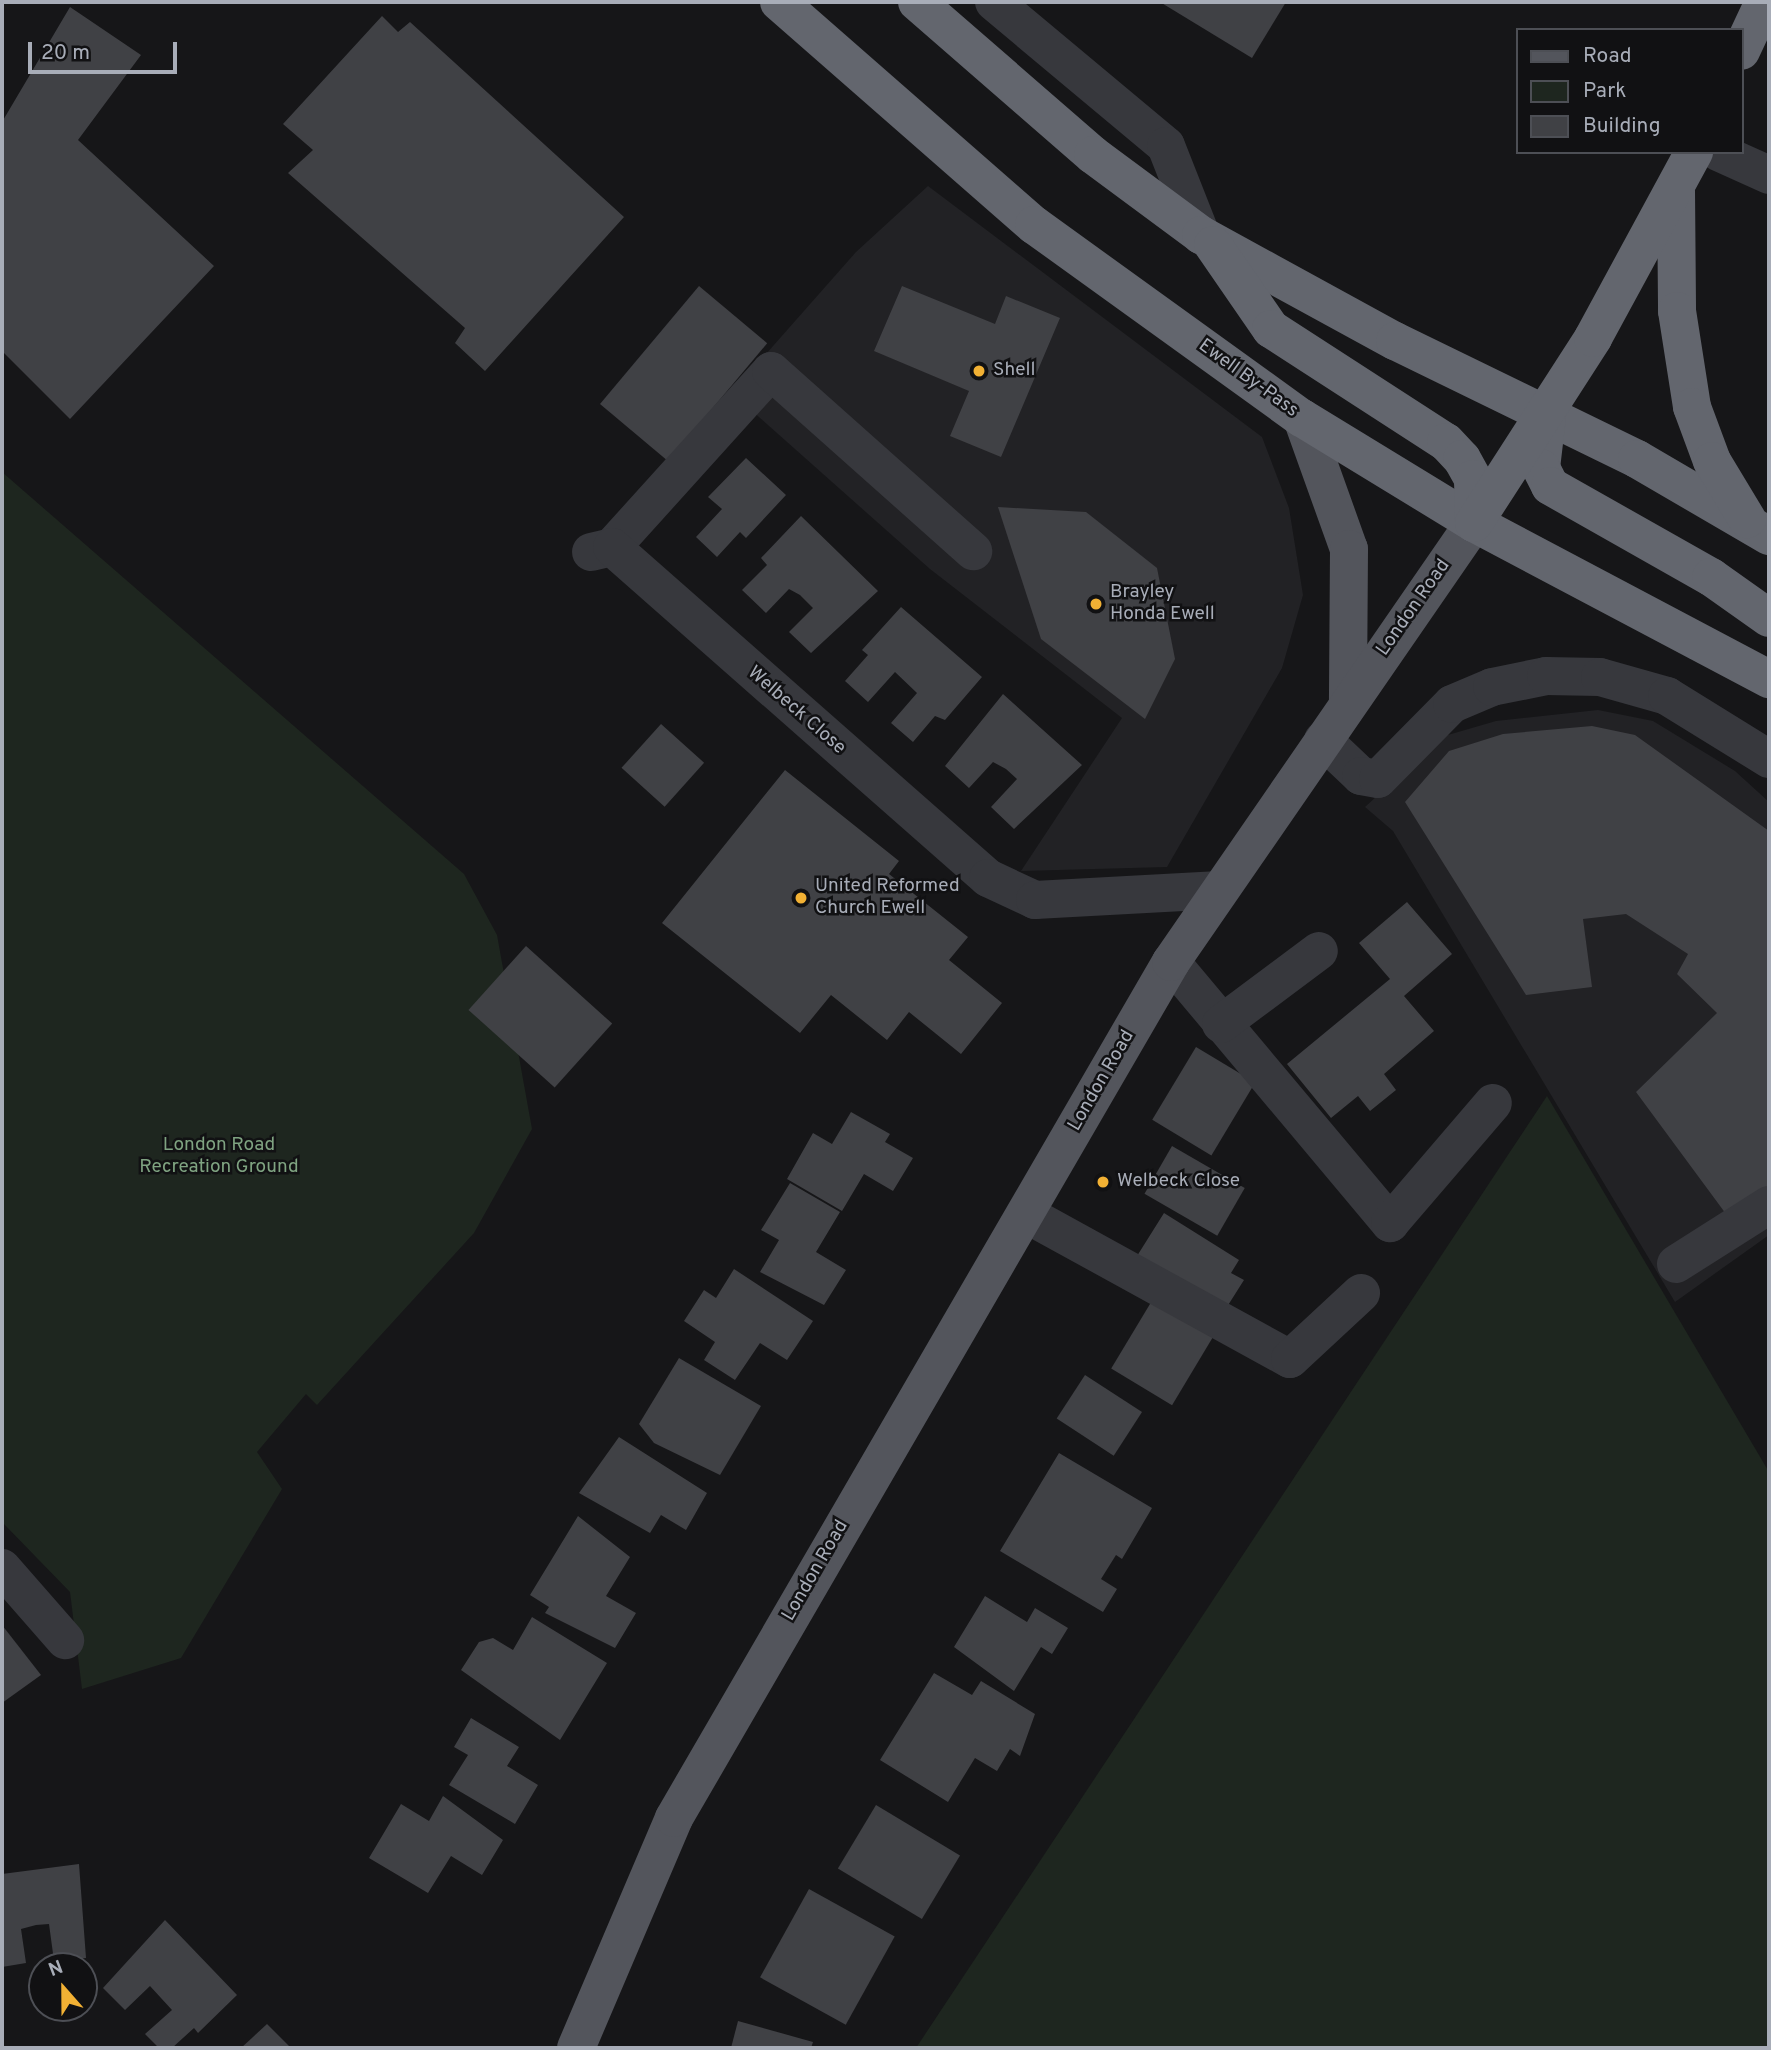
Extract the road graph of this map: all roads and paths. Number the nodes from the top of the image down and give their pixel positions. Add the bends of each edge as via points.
1 (779, 2) edge
2 (917, 2) edge
3 (994, 2) edge
4 (1764, 2) edge
5 (1743, 47) edge
6 (1693, 154) edge
7 (1722, 154) edge
8 (1769, 175) edge
9 (1676, 191) junction
10 (1205, 237) junction
11 (1548, 412) junction
12 (1301, 418) junction
13 (1474, 523) junction
14 (1758, 528) edge
15 (973, 551) dead end
16 (1769, 618) edge
17 (1769, 679) edge
18 (1348, 702) junction
19 (1323, 740) junction
20 (1769, 759) edge
21 (1220, 890) junction
22 (1319, 951) dead end
23 (1171, 962) junction
24 (1221, 1024) junction
25 (1493, 1103) dead end
26 (1769, 1205) edge
27 (1026, 1214) junction
28 (1676, 1264) dead end
29 (1361, 1293) dead end
30 (2, 1569) edge
31 (65, 1640) dead end
32 (576, 2048) edge

1 - 12 highway, Ewell By-Pass via 1034,225
2 - 10 highway via 1093,155
3 - 10 street via 1166,146
4 - 5 highway
6 - 9 highway, London Road
7 - 8 street
9 - 11 highway, London Road
9 - 14 highway via 1678,311 1692,407 1712,461
10 - 11 highway via 1395,341
10 - 13 highway via 1271,329 1446,442 1462,459 1473,479
11 - 13 highway, London Road
11 - 14 highway
11 - 16 highway via 1541,468 1550,486 1711,577
12 - 13 highway, Ewell By-Pass
12 - 18 main road via 1349,549
13 - 17 highway, Ewell By-Pass
13 - 18 main road, London Road
15 - 21 street, Welbeck Close via 771,371 601,550 647,582 988,878 1035,900
18 - 19 main road, London Road
19 - 20 street via 1361,776 1378,779 1452,704 1493,687 1546,676 1600,677 1667,696
19 - 21 main road, London Road
21 - 23 main road, London Road
22 - 24 street
23 - 24 street
23 - 27 main road, London Road
24 - 25 street via 1390,1223
26 - 28 street
27 - 29 street via 1290,1359
27 - 32 main road, London Road via 674,1818
30 - 31 street

